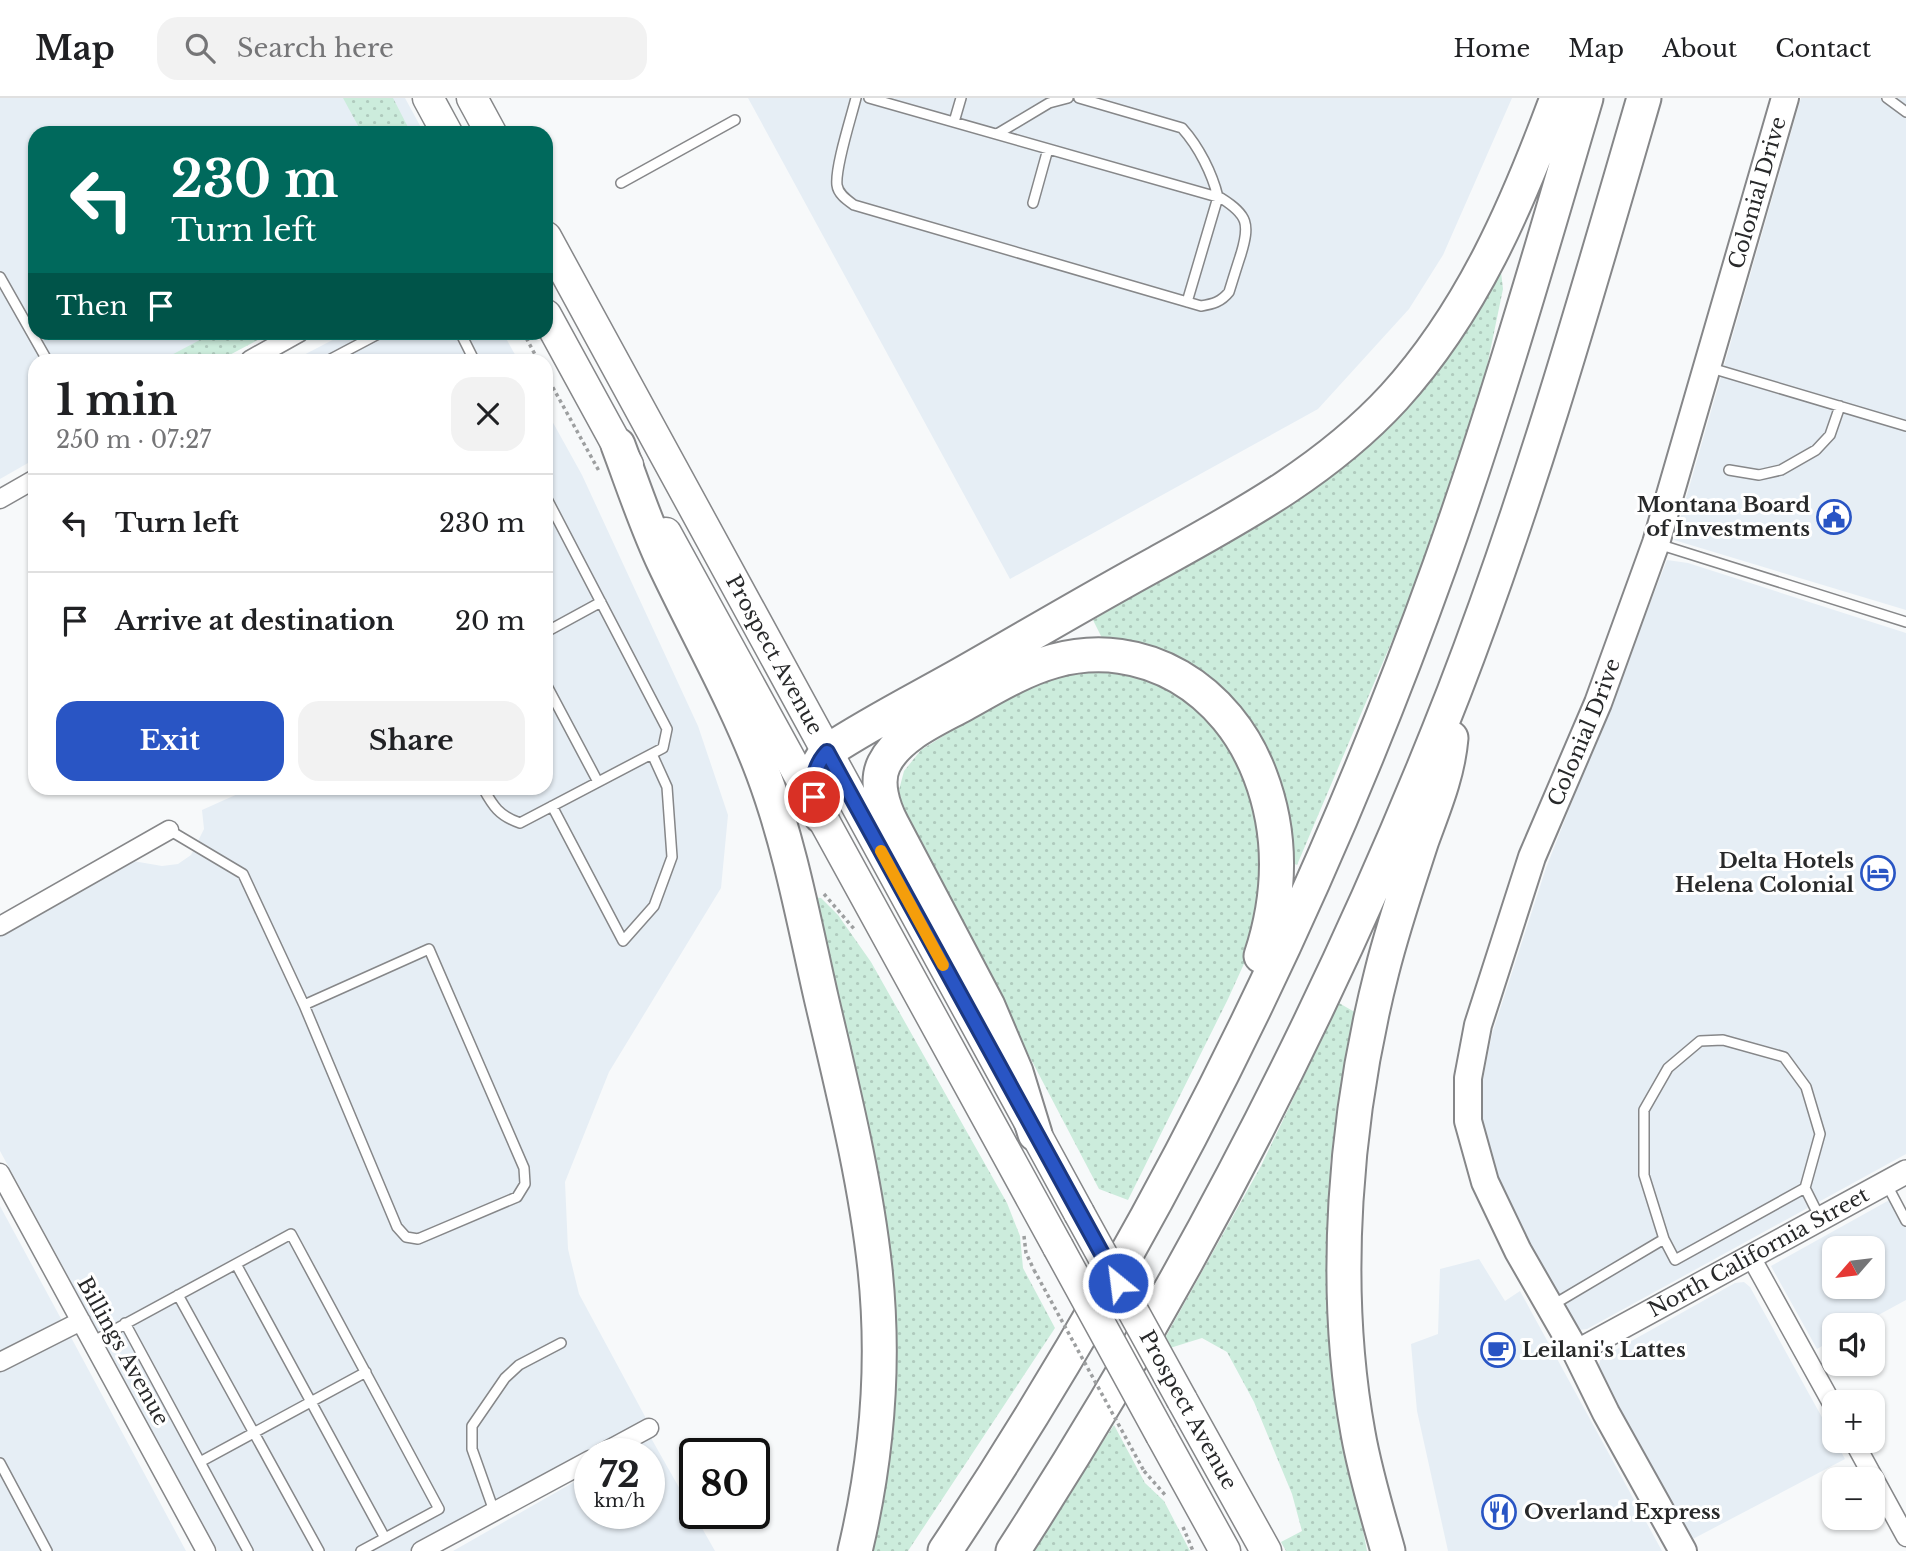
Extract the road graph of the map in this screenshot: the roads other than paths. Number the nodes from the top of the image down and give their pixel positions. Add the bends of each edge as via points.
1 (428, 98) edge
2 (472, 98) edge
3 (856, 98) edge
4 (869, 98) edge
5 (961, 98) edge
6 (1068, 98) edge
7 (1079, 98) edge
8 (1557, 98) edge
9 (1586, 98) edge
10 (1644, 98) edge
11 (1785, 98) edge
12 (1887, 98) edge
13 (1906, 112) edge
14 (735, 120) dead end
15 (954, 122) junction
16 (443, 126) edge
17 (487, 126) edge
18 (997, 135) junction
19 (1048, 149) junction
20 (621, 183) dead end
21 (1218, 197) junction
22 (1033, 203) dead end
23 (553, 250) edge
24 (0, 277) edge
25 (1187, 302) junction
26 (28, 326) edge
27 (553, 328) edge
28 (286, 340) edge
29 (367, 340) edge
30 (261, 354) edge
31 (340, 354) edge
32 (1709, 368) junction
33 (1840, 407) junction
34 (1906, 426) edge
35 (618, 445) junction
36 (1729, 470) dead end
37 (28, 483) edge
38 (0, 499) edge
39 (553, 510) edge
40 (1656, 543) junction
41 (601, 601) junction
42 (1906, 622) edge
43 (553, 628) edge
44 (1454, 691) junction
45 (553, 697) edge
46 (827, 752) junction
47 (652, 754) junction
48 (598, 782) junction
49 (486, 795) edge
50 (552, 806) junction
51 (821, 816) junction
52 (169, 830) joint
53 (0, 926) edge
54 (304, 1005) junction
55 (1035, 1134) junction
56 (1177, 1161) junction
57 (0, 1173) edge
58 (1896, 1177) edge
59 (1805, 1188) junction
60 (1821, 1218) junction
61 (1906, 1221) edge
62 (1664, 1239) junction
63 (1751, 1256) junction
64 (236, 1264) junction
65 (178, 1295) junction
66 (1549, 1306) junction
67 (81, 1321) junction
68 (125, 1323) junction
69 (92, 1342) junction
70 (561, 1343) dead end
71 (1576, 1352) junction
72 (0, 1362) edge
73 (366, 1373) junction
74 (1825, 1390) edge
75 (311, 1401) junction
76 (649, 1428) dead end
77 (254, 1432) junction
78 (1358, 1433) junction
79 (631, 1438) edge
80 (1860, 1453) edge
81 (200, 1462) junction
82 (0, 1463) edge
83 (574, 1468) edge
84 (494, 1511) junction
85 (1906, 1537) edge
86 (385, 1538) junction
87 (47, 1551) edge
88 (206, 1551) edge
89 (248, 1551) edge
90 (319, 1551) edge
91 (361, 1551) edge
92 (421, 1551) edge
93 (855, 1551) edge
94 (945, 1551) edge
95 (1013, 1551) edge
96 (1225, 1551) edge
97 (1266, 1551) edge
98 (1376, 1551) edge
99 (1388, 1551) edge
100 (1683, 1551) edge

1 - 16 highway
2 - 17 highway
3 - 25 lane via 837,186 854,205
4 - 15 lane
5 - 15 lane
6 - 18 lane via 1049,103
7 - 21 lane via 1182,128 1192,139
8 - 46 highway via 1509,219 1474,288 1423,362 1362,429 1248,513
9 - 56 highway via 1486,429 1413,638 1314,879
10 - 44 highway via 1552,408
11 - 32 main road, Colonial Drive
12 - 13 lane
14 - 20 lane
15 - 18 lane
18 - 19 lane
19 - 21 lane
19 - 22 lane
21 - 25 lane
21 - 25 lane via 1240,212 1248,232 1224,298 1201,306
23 - 46 highway, Prospect Avenue
24 - 26 lane
27 - 35 highway, Prospect Avenue
28 - 30 street
29 - 31 lane
32 - 33 lane
32 - 40 main road, Colonial Drive
33 - 34 lane
33 - 36 lane via 1830,435 1816,450 1781,470 1759,475
35 - 51 highway, Prospect Avenue
35 - 93 highway via 663,561 771,794 854,1143 873,1249 879,1337 874,1446
37 - 38 street
39 - 41 lane
40 - 42 lane
40 - 66 main road, Colonial Drive via 1598,703 1532,857 1478,1025 1468,1078 1468,1121 1485,1182
41 - 43 lane
41 - 47 lane via 667,729 663,748
44 - 78 highway via 1447,765 1382,972 1353,1122 1346,1277
44 - 95 highway via 1374,883 1269,1107 1151,1325
45 - 48 lane
46 - 51 highway via 817,765 814,781
46 - 55 highway, Prospect Avenue
47 - 48 lane
47 - 50 lane via 667,787 672,857 654,906 623,941
48 - 50 lane
49 - 50 lane via 495,810 520,823
51 - 96 highway, Prospect Avenue, bridge
52 - 53 street
52 - 54 lane via 243,874
54 - 54 lane via 429,949 524,1168 525,1184 517,1197 418,1239 406,1237 397,1227
55 - 56 highway via 1016,1072 988,1006 888,817 880,776 888,757 913,734 1016,676 1072,657 1136,659 1195,686 1229,719 1261,778 1276,845 1276,896 1265,943
55 - 97 highway, Prospect Avenue, bridge
56 - 94 highway via 1050,1388
57 - 67 street, Billings Avenue
58 - 60 street, North California Street
58 - 61 lane
59 - 60 lane
59 - 62 lane via 1675,1260
59 - 62 lane via 1820,1134 1806,1087 1784,1057 1723,1040 1700,1041 1668,1068 1644,1110 1644,1175
60 - 63 street, North California Street
62 - 66 lane
63 - 71 street, North California Street
63 - 74 street
64 - 65 lane
64 - 73 lane via 291,1234
64 - 75 lane
65 - 68 lane
65 - 77 lane
66 - 71 main road, Colonial Drive
67 - 69 street, Billings Avenue
67 - 72 street
68 - 69 lane
68 - 81 lane
69 - 88 street, Billings Avenue
70 - 84 lane via 512,1371 472,1426 472,1450
71 - 100 main road, Colonial Drive
73 - 75 lane
73 - 86 lane via 439,1509
75 - 77 lane
75 - 86 lane
76 - 79 street
77 - 81 lane
77 - 90 lane
78 - 98 highway
78 - 99 highway
80 - 85 street
81 - 89 lane
82 - 87 lane
83 - 84 street
84 - 92 street
86 - 91 lane

